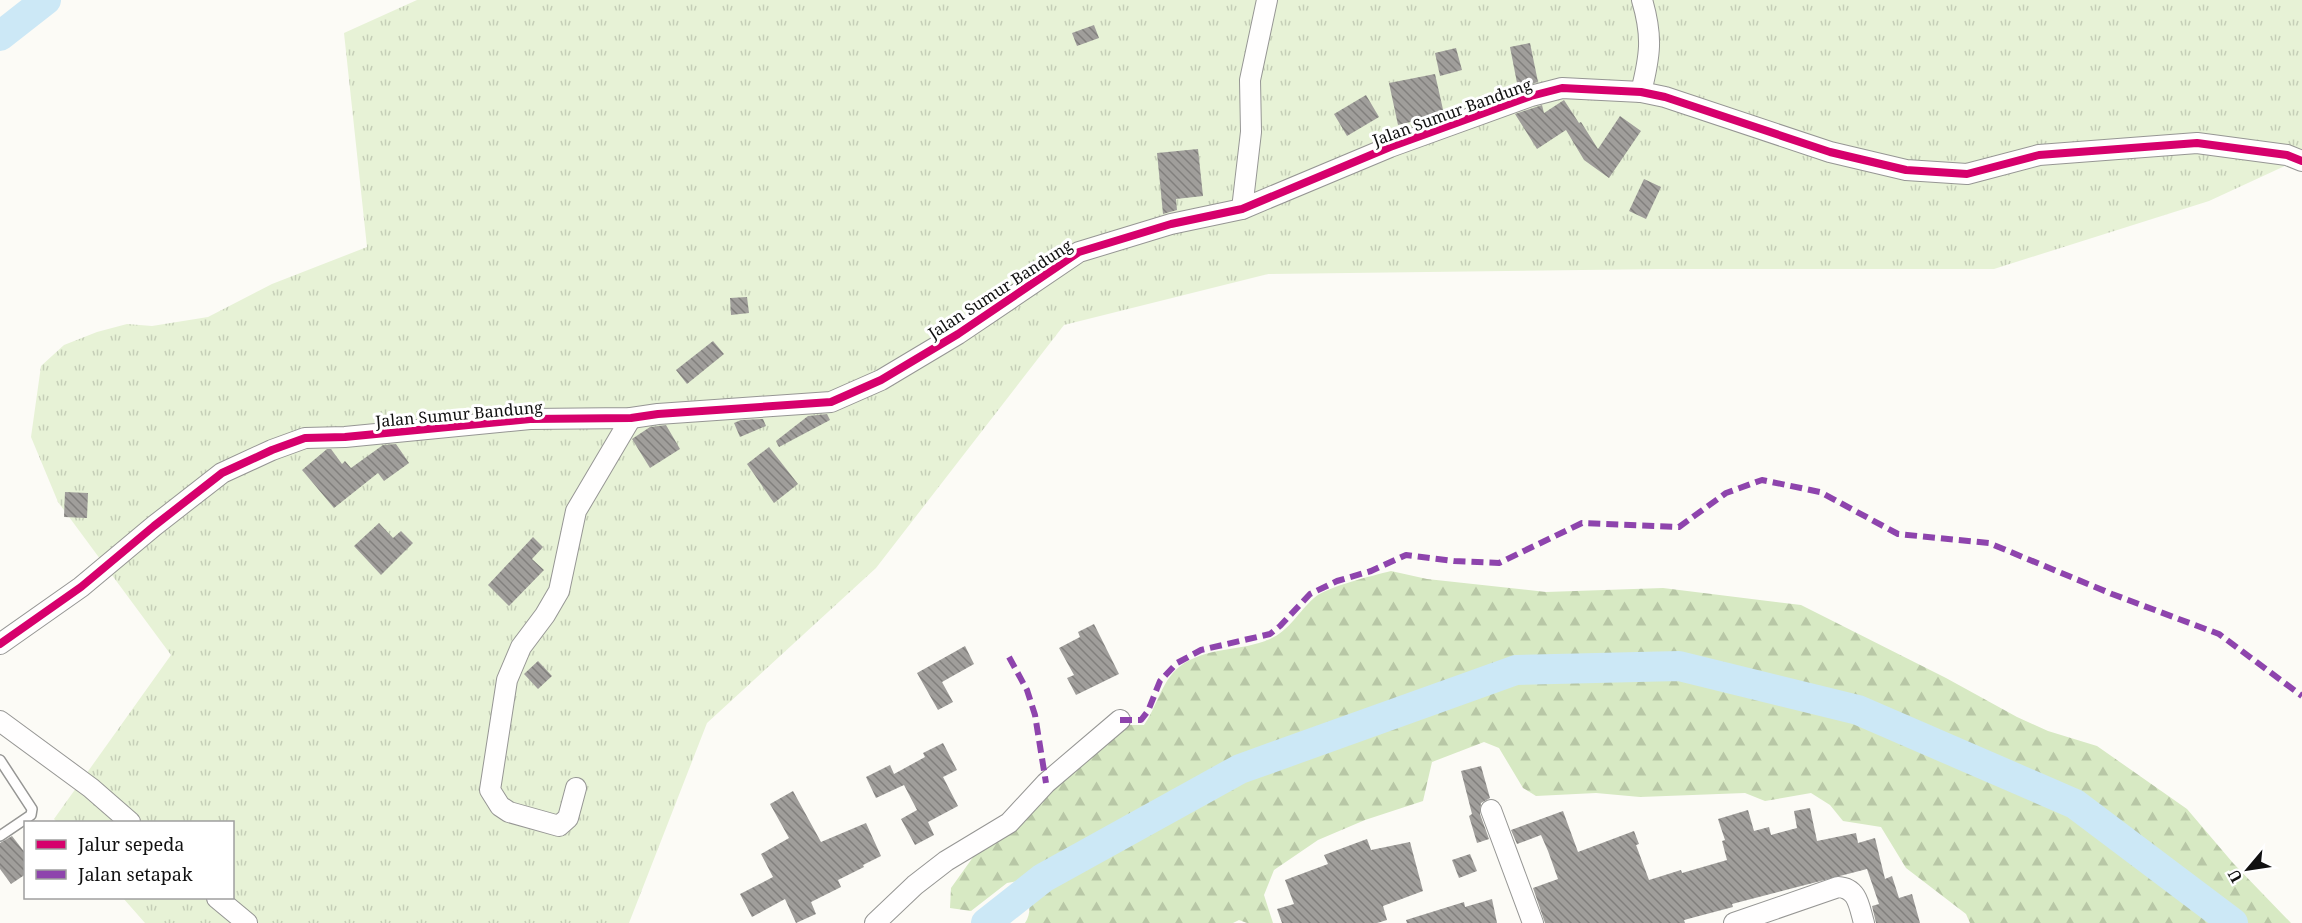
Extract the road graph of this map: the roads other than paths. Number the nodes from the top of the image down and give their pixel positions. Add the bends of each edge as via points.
1 (1267, 0) edge
2 (1642, 0) edge
3 (1641, 92) junction
4 (2302, 161) edge
5 (1242, 209) junction
6 (631, 418) junction
7 (0, 644) edge
8 (1120, 720) dead end
9 (0, 721) edge
10 (0, 760) edge
11 (576, 788) dead end
12 (1491, 810) dead end
13 (129, 821) edge
14 (0, 836) edge
15 (219, 899) edge
16 (247, 923) edge
17 (874, 923) edge
18 (1533, 923) edge
19 (1734, 923) edge
20 (1864, 923) edge

1 - 5 street via 1250,80 1251,132
2 - 3 street via 1649,22 1650,56
3 - 4 street, Jalan Sumur Bandung via 1830,152 1906,170 1966,174 2039,155 2197,143 2287,155
3 - 5 street, Jalan Sumur Bandung via 1562,88 1531,96 1390,147
5 - 6 street, Jalan Sumur Bandung via 1171,224 1079,252 948,340 881,380 831,402
6 - 7 street, Jalan Sumur Bandung via 530,419 305,438 222,473 81,587
6 - 11 street via 576,511 559,591 521,647 507,680 490,790 500,806 510,812 558,826 568,818
8 - 17 street via 1046,783 1009,823 946,861
9 - 13 street
10 - 14 lane via 32,809 31,815
12 - 18 street
15 - 16 street
19 - 20 street via 1838,887 1853,892

